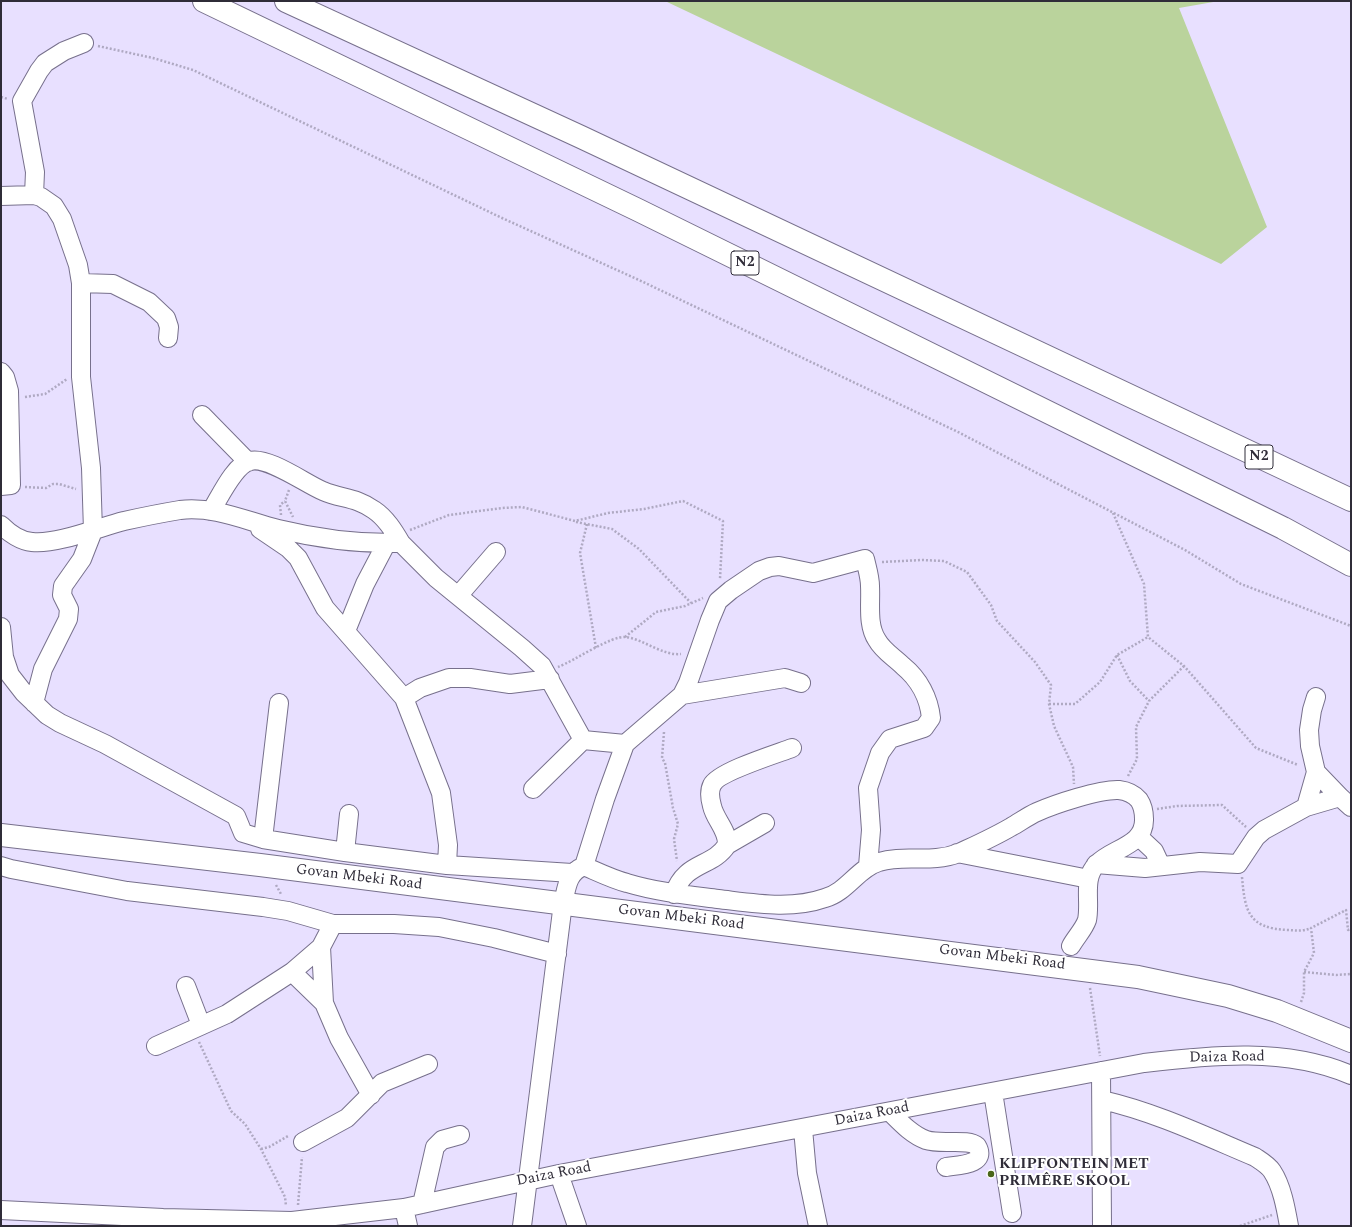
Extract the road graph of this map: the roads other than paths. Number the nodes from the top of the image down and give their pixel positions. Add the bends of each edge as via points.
1 (204, 1) edge
2 (286, 1) edge
3 (84, 43) road end
4 (34, 195) junction
5 (1, 196) edge
6 (81, 283) junction
7 (168, 338) dead end
8 (1, 372) edge
9 (202, 415) dead end
10 (248, 462) junction
11 (6, 485) edge
12 (1351, 500) edge
13 (211, 511) junction
14 (248, 521) junction
15 (1, 525) edge
16 (1283, 528) junction
17 (92, 531) junction
18 (394, 541) junction
19 (496, 552) dead end
20 (1351, 557) edge
21 (1351, 565) edge
22 (458, 596) junction
23 (1, 627) edge
24 (346, 631) junction
25 (548, 675) junction
26 (801, 683) dead end
27 (682, 695) junction
28 (1316, 697) dead end
29 (404, 698) junction
30 (34, 703) junction
31 (279, 703) dead end
32 (583, 740) junction
33 (625, 744) junction
34 (792, 748) dead end
35 (1316, 772) junction
36 (534, 789) dead end
37 (1345, 802) edge
38 (1306, 807) junction
39 (349, 814) dead end
40 (765, 823) dead end
41 (1, 835) edge
42 (1138, 837) junction
43 (263, 839) junction
44 (727, 845) junction
45 (344, 852) junction
46 (957, 853) junction
47 (447, 865) junction
48 (1, 866) edge
49 (868, 866) junction
50 (1161, 866) junction
51 (578, 869) junction
52 (1093, 872) junction
53 (675, 889) junction
54 (563, 903) junction
55 (333, 924) junction
56 (1071, 946) dead end
57 (321, 947) junction
58 (557, 954) junction
59 (292, 972) junction
60 (186, 986) dead end
61 (324, 1003) junction
62 (197, 1027) junction
63 (1351, 1041) edge
64 (156, 1046) dead end
65 (428, 1064) dead end
66 (1101, 1071) junction
67 (1351, 1075) edge
68 (993, 1092) junction
69 (371, 1096) junction
70 (1102, 1100) junction
71 (890, 1112) junction
72 (802, 1129) junction
73 (460, 1135) dead end
74 (303, 1142) road end
75 (946, 1167) dead end
76 (559, 1174) junction
77 (526, 1180) junction
78 (422, 1204) junction
79 (404, 1208) junction
80 (1, 1210) edge
81 (1012, 1213) dead end
82 (163, 1222) edge
83 (1289, 1222) edge
84 (408, 1226) edge
85 (522, 1226) edge
86 (577, 1226) edge
87 (818, 1226) edge
88 (1102, 1226) edge

1 - 16 main road, N2 via 645,213
2 - 12 main road, N2
3 - 4 street via 64,51 45,63 22,101 35,172
4 - 5 street
4 - 6 street via 54,206 62,219 78,265
6 - 7 street via 114,284 149,302 166,318 169,327
6 - 17 street via 81,377 91,468
8 - 11 street via 8,385
9 - 10 street
10 - 13 street via 235,472
10 - 18 street via 257,460 280,468 322,491 353,499 374,510
13 - 14 street
13 - 17 street via 182,510 123,521
14 - 18 street via 332,541
14 - 24 street via 288,548 298,558 321,603
15 - 17 street via 17,537 32,542
16 - 20 main road, N2
16 - 21 main road
17 - 30 street via 82,560 63,586 62,594 69,609 68,619 43,669
18 - 22 street
18 - 24 street via 366,584
19 - 22 street
22 - 25 street via 522,648
23 - 30 street via 4,657 10,675
24 - 29 street
25 - 29 street via 510,684 470,678 449,678 420,688
25 - 32 street
26 - 27 street via 785,678
27 - 33 street
27 - 49 street via 718,598 759,571 770,567 779,566 805,573 817,573 865,559 874,634 885,651 904,666 921,687 929,703 931,718 924,728 890,739 880,753 868,788 871,830
28 - 35 street via 1310,730 1310,746
29 - 47 street via 441,793 448,845
30 - 43 street via 60,723 110,746 233,814 238,819 243,833
31 - 43 street
32 - 33 street
32 - 36 street
33 - 51 street
34 - 44 street via 728,773 712,784 712,805 724,830
35 - 37 street
35 - 38 street
37 - 38 street
38 - 50 street via 1264,830 1256,837 1238,864 1200,862
39 - 45 street
40 - 44 street
41 - 54 main road, Govan Mbeki Road
42 - 46 street via 1144,822 1143,811 1136,796 1120,790 1095,794 1040,810 1010,828
42 - 50 street via 1154,850
42 - 52 street via 1131,844 1108,856
43 - 45 street
44 - 53 street via 718,855 685,874
45 - 47 street
46 - 49 street via 929,860 884,860
46 - 52 street
47 - 51 street
48 - 55 street via 127,891 288,911
49 - 53 street via 837,893 809,902 757,903
50 - 52 street
51 - 53 street via 625,882
51 - 54 street via 568,880
52 - 56 street via 1086,921
54 - 58 street
54 - 63 main road, Govan Mbeki Road via 1138,976 1228,996 1295,1017
55 - 57 street
55 - 58 street via 440,927
57 - 59 street
57 - 61 street
58 - 77 street
59 - 61 street
59 - 62 street via 245,1003
60 - 62 street
61 - 69 street via 339,1038
62 - 64 street
65 - 69 street via 382,1083
66 - 67 street, Daiza Road via 1180,1059 1228,1056 1306,1061
66 - 68 street, Daiza Road
66 - 70 street
68 - 71 street, Daiza Road
68 - 81 street
69 - 74 street via 347,1118
70 - 83 street via 1150,1114 1255,1157 1272,1170 1277,1179
70 - 88 street
71 - 72 street, Daiza Road
71 - 75 street via 920,1138 945,1143 969,1142 977,1146 979,1154 974,1162
72 - 76 street, Daiza Road
72 - 87 street via 807,1173
73 - 78 street via 442,1140 435,1147
76 - 77 street, Daiza Road
76 - 86 street
77 - 78 street, Daiza Road
77 - 85 street
78 - 79 street, Daiza Road
79 - 82 street, Daiza Road via 292,1221
79 - 84 street
80 - 82 street, Daiza Road

